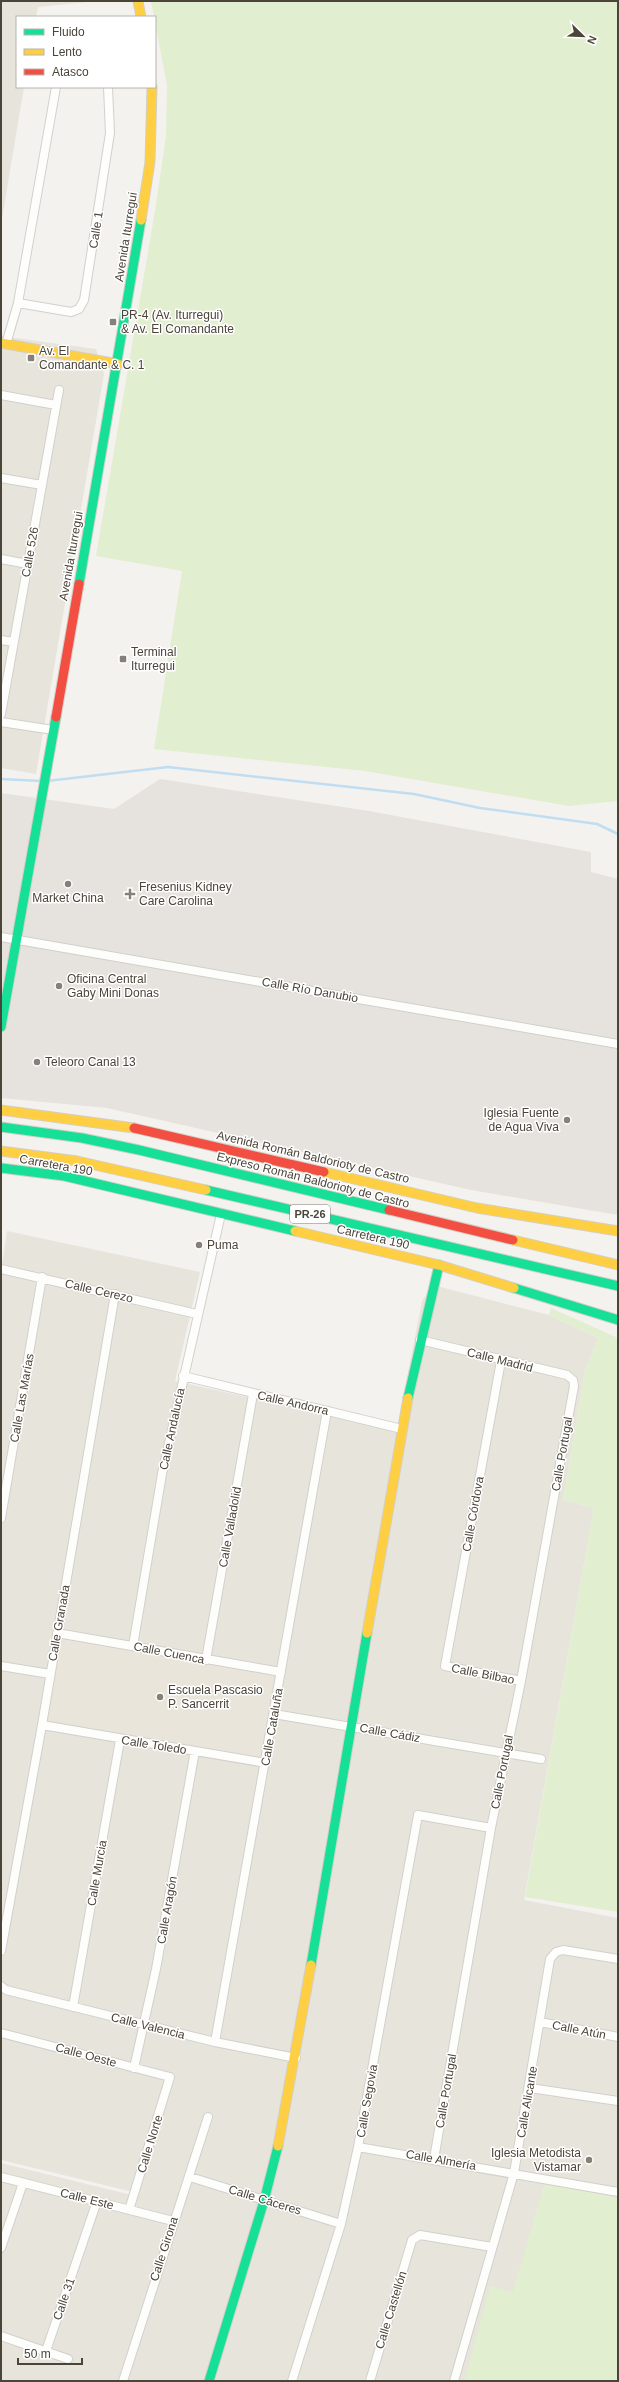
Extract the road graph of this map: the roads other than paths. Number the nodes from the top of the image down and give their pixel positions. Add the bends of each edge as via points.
1 (138, 1) edge
2 (141, 16) edge
3 (56, 88) edge
4 (108, 88) edge
5 (152, 88) edge
6 (18, 304) junction
7 (4, 344) edge
8 (118, 364) junction
9 (59, 390) dead end
10 (1, 395) edge
11 (56, 405) junction
12 (1, 478) edge
13 (42, 485) junction
14 (1, 559) edge
15 (28, 564) junction
16 (1, 640) edge
17 (14, 642) junction
18 (1, 714) edge
19 (1, 722) edge
20 (53, 730) junction
21 (1, 937) edge
22 (16, 940) junction
23 (1, 1028) edge
24 (618, 1044) edge
25 (1, 1110) edge
26 (1, 1127) edge
27 (1, 1151) edge
28 (1, 1168) edge
29 (221, 1214) junction
30 (618, 1231) edge
31 (438, 1265) junction
32 (618, 1265) edge
33 (1, 1269) edge
34 (42, 1277) junction
35 (618, 1286) edge
36 (116, 1294) junction
37 (198, 1314) junction
38 (618, 1320) edge
39 (420, 1340) junction
40 (501, 1361) junction
41 (183, 1376) junction
42 (574, 1386) joint
43 (253, 1394) junction
44 (327, 1411) junction
45 (402, 1429) junction
46 (1, 1518) edge
47 (58, 1633) junction
48 (133, 1646) junction
49 (206, 1660) junction
50 (1, 1666) edge
51 (445, 1666) joint
52 (281, 1672) junction
53 (50, 1674) junction
54 (521, 1681) junction
55 (274, 1714) junction
56 (42, 1725) junction
57 (353, 1727) junction
58 (120, 1740) junction
59 (194, 1751) junction
60 (505, 1753) junction
61 (541, 1759) dead end
62 (266, 1764) junction
63 (491, 1828) junction
64 (5, 1903) edge
65 (1, 1951) edge
66 (618, 1959) edge
67 (1, 1986) edge
68 (73, 2007) junction
69 (540, 2022) junction
70 (145, 2026) junction
71 (1, 2033) edge
72 (618, 2037) edge
73 (215, 2042) junction
74 (296, 2058) junction
75 (134, 2068) junction
76 (170, 2077) joint
77 (530, 2088) junction
78 (618, 2101) edge
79 (208, 2117) dead end
80 (358, 2147) junction
81 (434, 2159) junction
82 (514, 2173) junction
83 (1, 2177) edge
84 (190, 2177) junction
85 (23, 2183) junction
86 (618, 2192) edge
87 (264, 2200) junction
88 (96, 2201) junction
89 (130, 2210) junction
90 (173, 2221) junction
91 (341, 2224) junction
92 (492, 2247) junction
93 (1, 2248) edge
94 (1, 2336) edge
95 (46, 2351) junction
96 (68, 2359) dead end
97 (123, 2381) edge
98 (209, 2381) edge
99 (292, 2381) edge
100 (370, 2381) edge
101 (454, 2381) edge

1 - 2 main road
3 - 6 street
4 - 6 street, Calle 1 via 110,133 84,300 79,309 71,312
5 - 8 main road, Avenida Iturregui via 150,162
6 - 7 street
7 - 8 main road
8 - 20 main road, Avenida Iturregui
9 - 11 street, Calle 526
10 - 11 street
11 - 13 street, Calle 526
12 - 13 street
13 - 15 street, Calle 526
14 - 15 street
15 - 17 street, Calle 526
16 - 17 street
17 - 18 street, Calle 526
19 - 20 street
20 - 22 main road, Avenida Iturregui
21 - 22 street, Calle Río Danubio
22 - 23 main road, Avenida Iturregui
22 - 24 street, Calle Río Danubio
25 - 30 main road, Avenida Román Baldorioty de Castro via 108,1123 155,1132 476,1208
26 - 32 main road, Expreso Román Baldorioty de Castro / PR-26 via 82,1138 139,1150
27 - 35 main road, PR-26 via 77,1161 135,1173
28 - 29 main road, Carretera 190 via 64,1176
29 - 31 main road, Carretera 190
29 - 37 street, Calle Andalucía
31 - 38 main road, Carretera 190
31 - 39 main road
33 - 34 street, Calle Cerezo
34 - 36 street, Calle Cerezo
34 - 46 street, Calle Las Marías
36 - 37 street, Calle Cerezo
36 - 47 street, Calle Granada
37 - 41 street, Calle Andalucía
39 - 40 street, Calle Madrid
39 - 45 main road
40 - 42 street, Calle Madrid via 567,1375 573,1380
40 - 51 street, Calle Córdova
41 - 43 street, Calle Andorra
41 - 48 street, Calle Andalucía via 162,1474
42 - 54 street, Calle Portugal
43 - 44 street, Calle Andorra
43 - 49 street, Calle Valladolid
44 - 45 street, Calle Andorra
44 - 52 street, Calle Cataluña
45 - 57 main road
47 - 48 street, Calle Cuenca
47 - 53 street, Calle Granada
48 - 49 street, Calle Cuenca
49 - 52 street, Calle Cuenca
50 - 53 street
51 - 54 street, Calle Bilbao
52 - 55 street, Calle Cataluña
53 - 56 street, Calle Granada
54 - 60 street, Calle Portugal
55 - 57 street, Calle Cádiz
55 - 62 street, Calle Cataluña
56 - 58 street, Calle Toledo
56 - 64 street, Calle Granada
57 - 60 street, Calle Cádiz
57 - 74 main road
58 - 59 street, Calle Toledo
58 - 68 street, Calle Murcia
59 - 62 street, Calle Toledo
59 - 70 street, Calle Aragón
60 - 61 street, Calle Cádiz
60 - 63 street, Calle Portugal
62 - 73 street, Calle Cataluña
63 - 80 street, Calle Segovia via 418,1815
63 - 81 street, Calle Portugal
64 - 65 street, Calle Granada
66 - 69 street, Calle Alicante via 563,1950 556,1952 550,1959
67 - 68 street, Calle Valencia via 6,1990
68 - 70 street, Calle Valencia
69 - 72 street, Calle Atún
69 - 77 street, Calle Alicante
70 - 73 street, Calle Valencia
70 - 75 street, Calle Aragón
71 - 75 street, Calle Oeste
73 - 74 street, Calle Valencia
74 - 87 main road via 283,2127
75 - 76 street, Calle Oeste
76 - 89 street, Calle Norte
77 - 78 street
77 - 82 street, Calle Alicante
79 - 84 street, Calle Girona
80 - 81 street, Calle Almería
80 - 91 street, Calle Segovia
81 - 82 street, Calle Almería
82 - 86 street, Calle Almería
82 - 92 street, Calle Alicante
83 - 85 street, Calle Este
84 - 87 street, Calle Cáceres
84 - 90 street, Calle Girona
85 - 88 street, Calle Este
85 - 93 street
87 - 91 street, Calle Cáceres
87 - 98 main road
88 - 89 street, Calle Este
88 - 95 street, Calle 31
89 - 90 street, Calle Este
90 - 97 street, Calle Girona
91 - 99 street, Calle Segovia
92 - 100 street, Calle Castellón via 420,2235 414,2239
92 - 101 street, Calle Alicante
94 - 95 street
95 - 96 street

